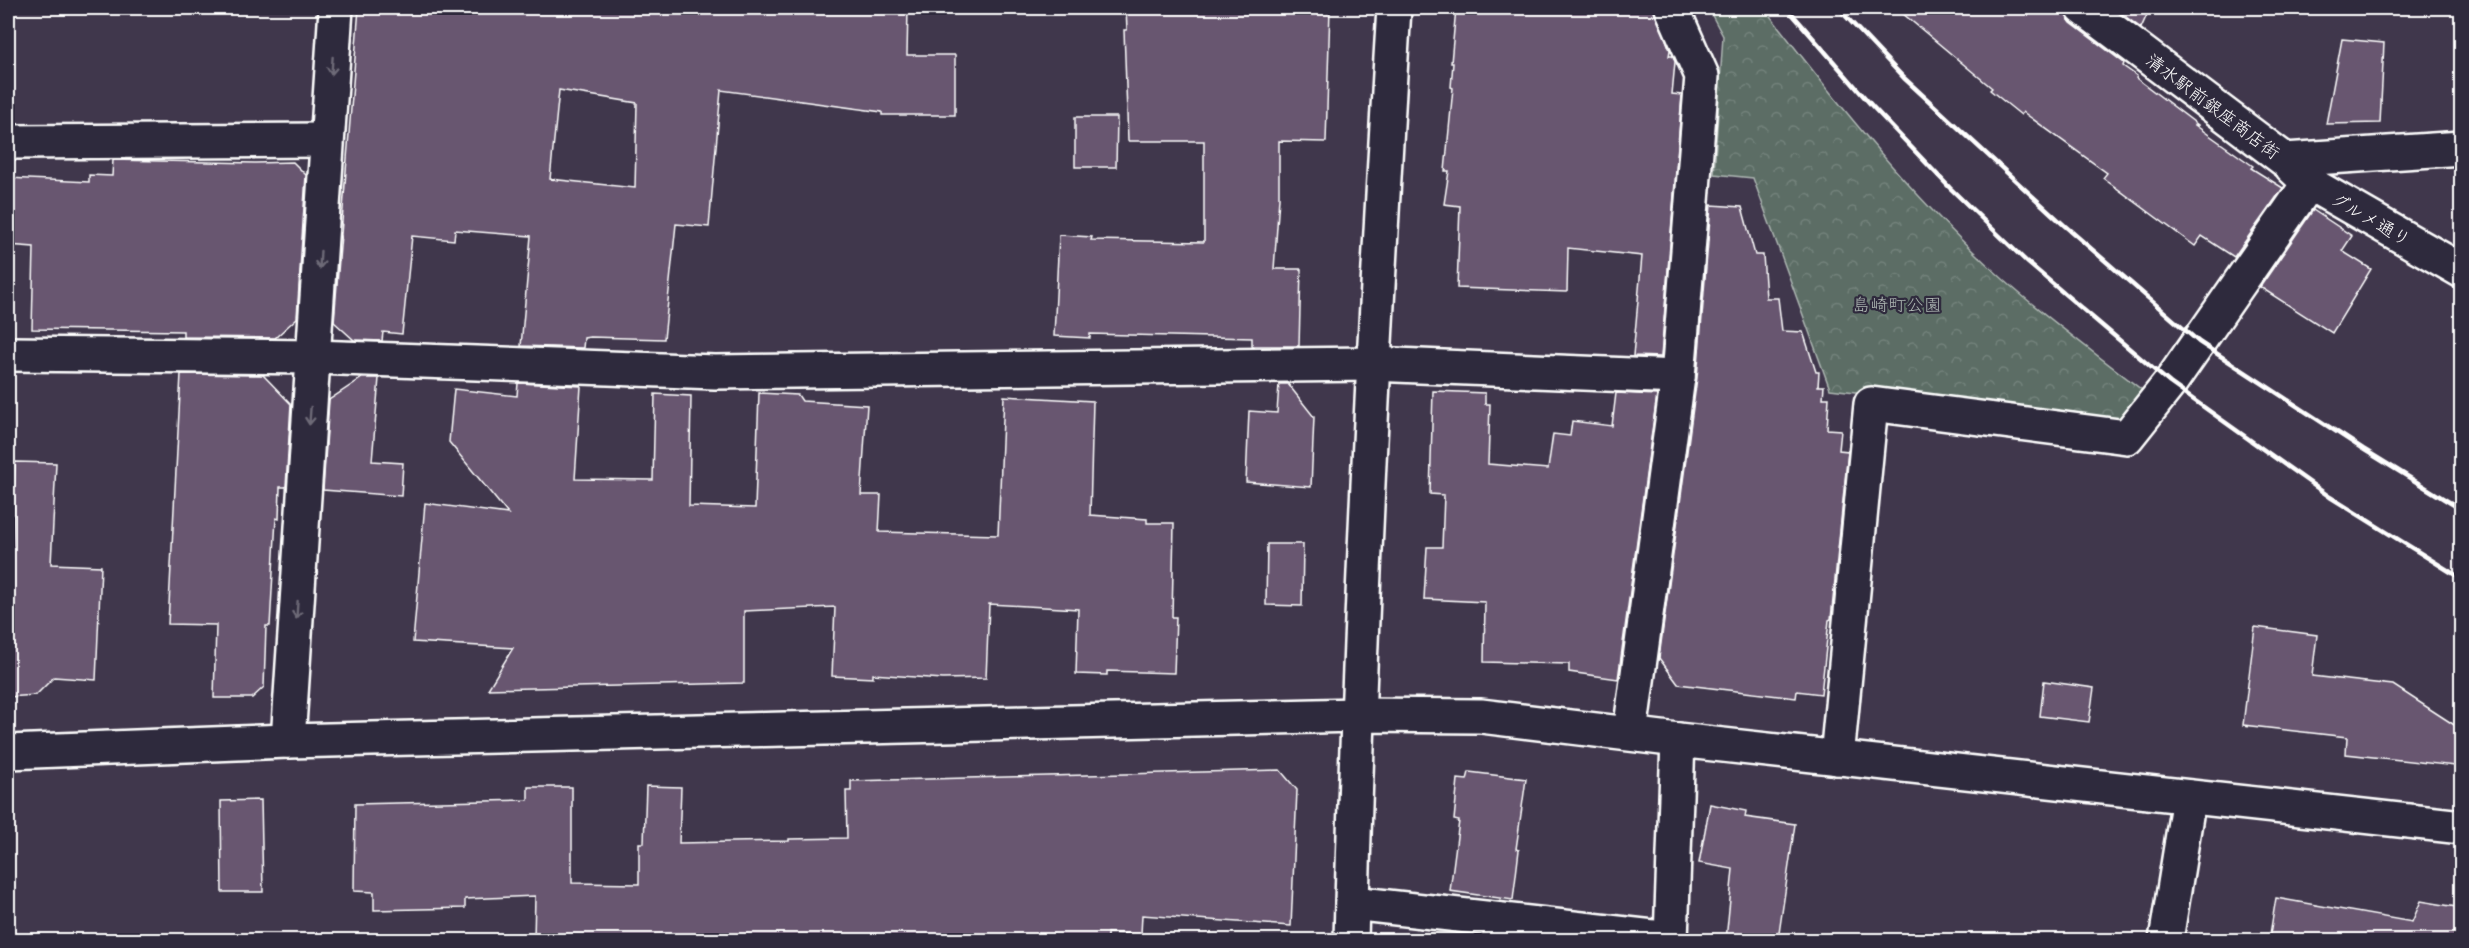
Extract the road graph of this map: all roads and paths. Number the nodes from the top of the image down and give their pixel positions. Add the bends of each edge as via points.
1 (336, 8) edge
2 (1394, 8) edge
3 (1672, 8) edge
4 (2085, 9) edge
5 (326, 140) junction
6 (8, 142) edge
7 (2462, 148) edge
8 (2285, 160) junction
9 (2308, 183) junction
10 (2462, 271) edge
11 (8, 354) edge
12 (314, 357) junction
13 (1372, 364) junction
14 (1678, 377) junction
15 (1357, 715) junction
16 (1630, 733) junction
17 (1678, 740) junction
18 (288, 741) junction
19 (8, 752) edge
20 (1837, 758) junction
21 (2189, 797) junction
22 (2462, 827) edge
23 (1352, 903) junction
24 (1351, 940) edge
25 (1671, 940) edge
26 (2166, 940) edge

1 -> 5 street
2 - 13 street
3 - 14 street via 1702,76
4 - 8 street, 清水駅前銀座商店街
5 - 6 street
5 -> 12 street
7 - 8 street, 清水駅前銀座商店街
8 - 9 street, グルメ通り
9 - 10 street, グルメ通り
9 - 20 street via 2175,375 2127,437 1871,404
11 - 12 street
12 - 13 street via 715,372
12 -> 18 street
13 - 14 street
13 - 15 street
14 - 16 street
15 - 16 street via 1481,716
15 - 18 street
15 - 23 street
16 - 17 street
17 - 20 street
17 - 25 street
18 - 19 street
20 - 21 street
21 - 22 street
21 - 26 street
23 - 24 street
23 - 25 street

